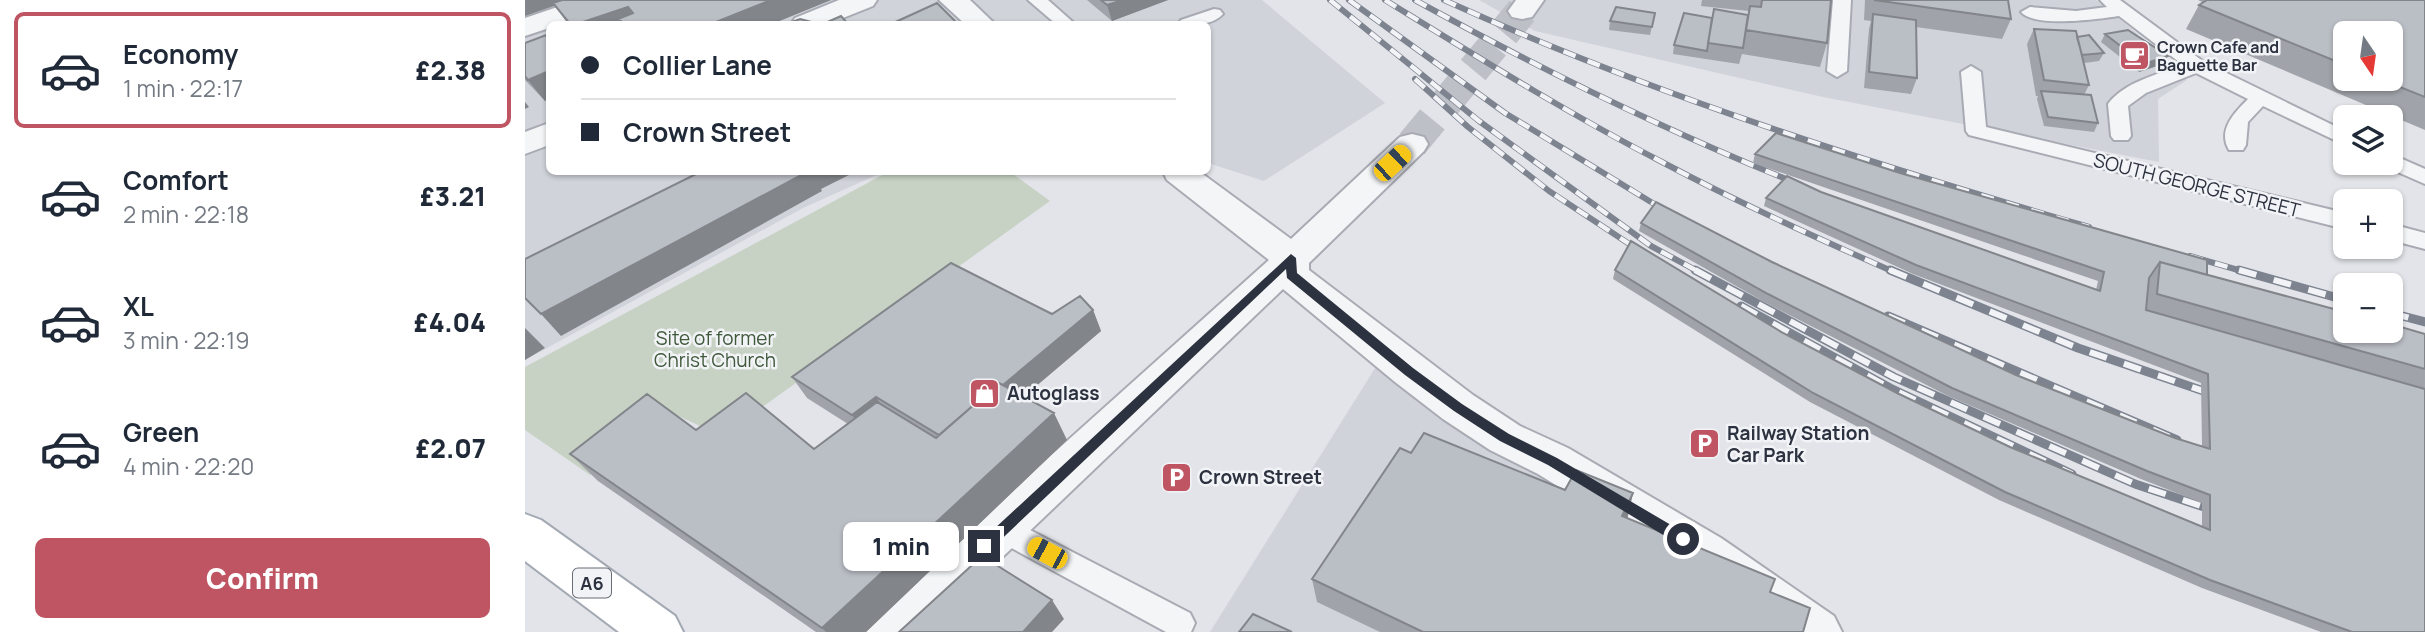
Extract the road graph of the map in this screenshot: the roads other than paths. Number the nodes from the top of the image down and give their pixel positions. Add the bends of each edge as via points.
1 (605, 0) edge
2 (863, 0) edge
3 (953, 0) edge
4 (1037, 0) edge
5 (1842, 0) edge
6 (2114, 6) edge
7 (2030, 12) dead end
8 (1214, 14) dead end
9 (812, 21) edge
10 (978, 21) edge
11 (1062, 21) edge
12 (1196, 21) edge
13 (525, 27) edge
14 (2197, 66) junction
15 (1837, 71) dead end
16 (1971, 72) dead end
17 (2259, 98) junction
18 (2333, 133) edge
19 (546, 134) edge
20 (2121, 136) dead end
21 (525, 144) edge
22 (1412, 144) tunnel mouth
23 (2236, 145) dead end
24 (2403, 167) edge
25 (1183, 175) edge
26 (2425, 177) edge
27 (2333, 218) edge
28 (2403, 235) edge
29 (2425, 241) edge
30 (1291, 258) junction
31 (1003, 529) junction
32 (525, 534) edge
33 (1179, 623) dead end
34 (658, 632) edge
35 (889, 632) edge
36 (1817, 632) edge

1 - 13 street
2 - 9 street
3 - 10 street
4 - 11 lane
5 - 15 lane
6 - 7 lane via 2075,16
6 - 14 lane
8 - 12 lane
14 - 17 lane
14 - 20 lane via 2139,89 2118,104
16 - 27 lane, SOUTH GEORGE STREET via 1976,131
17 - 18 lane
17 - 23 lane via 2238,121
19 - 21 street
22 - 30 street
24 - 26 lane
25 - 30 street
28 - 29 lane
30 - 31 street
30 - 36 street via 1291,275 1458,407 1705,553
31 - 33 lane
31 - 35 street
32 - 34 main road, A6

